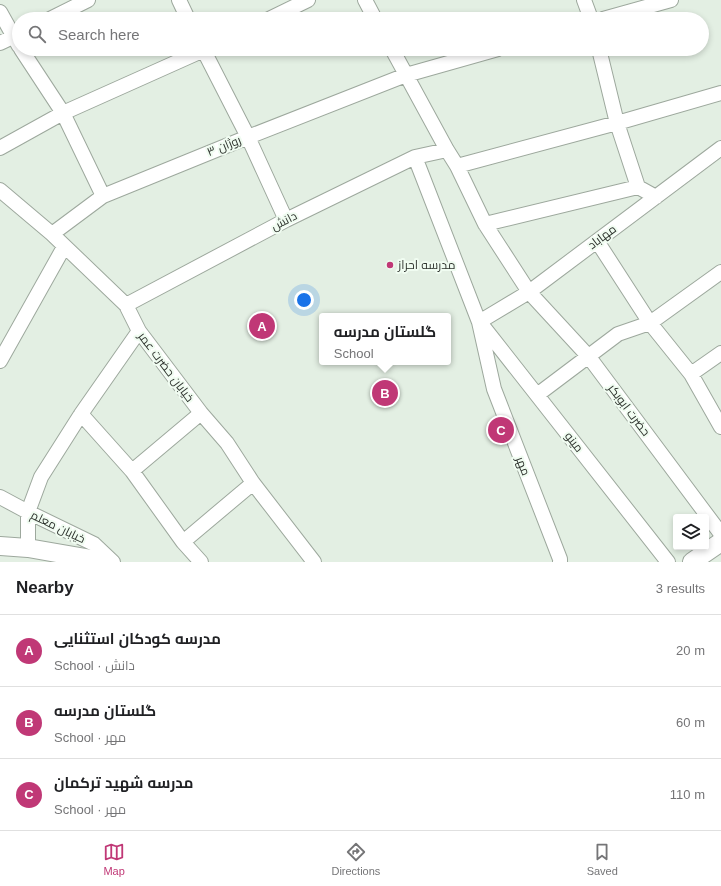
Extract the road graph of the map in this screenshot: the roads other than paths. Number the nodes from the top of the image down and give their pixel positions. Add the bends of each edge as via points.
1 (88, 0) edge
2 (179, 0) edge
3 (308, 0) edge
4 (365, 0) edge
5 (584, 0) edge
6 (671, 0) edge
7 (0, 12) edge
8 (64, 12) edge
9 (185, 12) edge
10 (283, 12) edge
11 (371, 12) edge
12 (588, 12) edge
13 (628, 12) edge
14 (12, 31) edge
15 (12, 40) edge
16 (0, 43) edge
17 (26, 56) edge
18 (189, 56) edge
19 (208, 56) edge
20 (396, 56) edge
21 (474, 56) edge
22 (601, 56) edge
23 (406, 76) junction
24 (721, 93) edge
25 (63, 113) junction
26 (617, 123) junction
27 (248, 137) junction
28 (0, 148) edge
29 (721, 148) edge
30 (447, 150) junction
31 (415, 157) junction
32 (457, 166) junction
33 (638, 186) junction
34 (0, 190) edge
35 (103, 196) junction
36 (656, 197) junction
37 (286, 220) junction
38 (485, 224) junction
39 (52, 234) junction
40 (597, 241) junction
41 (64, 247) junction
42 (721, 272) edge
43 (530, 292) junction
44 (126, 305) junction
45 (479, 322) junction
46 (650, 323) junction
47 (139, 331) junction
48 (721, 353) edge
49 (589, 357) junction
50 (0, 362) edge
51 (691, 374) junction
52 (537, 395) junction
53 (202, 413) junction
54 (81, 414) junction
55 (721, 428) edge
56 (132, 471) junction
57 (254, 483) junction
58 (0, 497) edge
59 (28, 512) junction
60 (721, 534) edge
61 (183, 542) junction
62 (721, 542) edge
63 (0, 546) edge
64 (28, 548) junction
65 (109, 562) edge
66 (113, 562) edge
67 (201, 562) edge
68 (314, 562) edge
69 (560, 562) edge
70 (668, 562) edge
71 (692, 562) edge

1 - 8 street
2 - 9 street
3 - 10 street
4 - 11 street
5 - 12 street
6 - 13 street
7 - 14 street
15 - 16 street
17 - 25 street
18 - 25 street
19 - 27 street
20 - 23 street, حضرت ابوبکر
21 - 23 street, روژان ۳
22 - 26 street
23 - 27 street, روژان ۳
23 - 30 street, حضرت ابوبکر
24 - 26 street
25 - 28 street
25 - 35 street
26 - 32 street
26 - 33 street
27 - 35 street, روژان ۳
27 - 37 street
29 - 36 street, مهاباد
30 - 31 street, دانش
30 - 32 street, حضرت ابوبکر
31 - 37 street, دانش
31 - 45 street
32 - 38 street, حضرت ابوبکر
33 - 36 street
33 - 38 street
34 - 39 street, خیابان حضرت عمر
35 - 39 street, روژان ۳
36 - 40 street, مهاباد
37 - 44 street, دانش
38 - 43 street, حضرت ابوبکر
39 - 41 street, خیابان حضرت عمر
40 - 43 street, مهاباد
40 - 46 street
41 - 44 street, خیابان حضرت عمر
41 - 50 street
42 - 46 street
43 - 45 street, مهاباد
43 - 49 street, حضرت ابوبکر
44 - 47 street, خیابان حضرت عمر
45 - 52 street, مینو
45 - 69 street, مهر via 494,389
46 - 49 street via 618,334
46 - 51 street
47 - 53 street, خیابان حضرت عمر
47 - 54 street
48 - 51 street
49 - 52 street
49 - 60 street, حضرت ابوبکر
51 - 55 street
52 - 70 street, مینو
53 - 56 street
53 - 57 street, خیابان حضرت عمر via 227,443
54 - 56 street
54 - 59 street via 41,476
56 - 61 street
57 - 61 street
57 - 68 street, خیابان حضرت عمر
58 - 59 street, خیابان معلم
59 - 64 street
59 - 66 street, خیابان معلم via 94,544
61 - 67 street
62 - 71 main road
63 - 64 main road
64 - 65 main road

